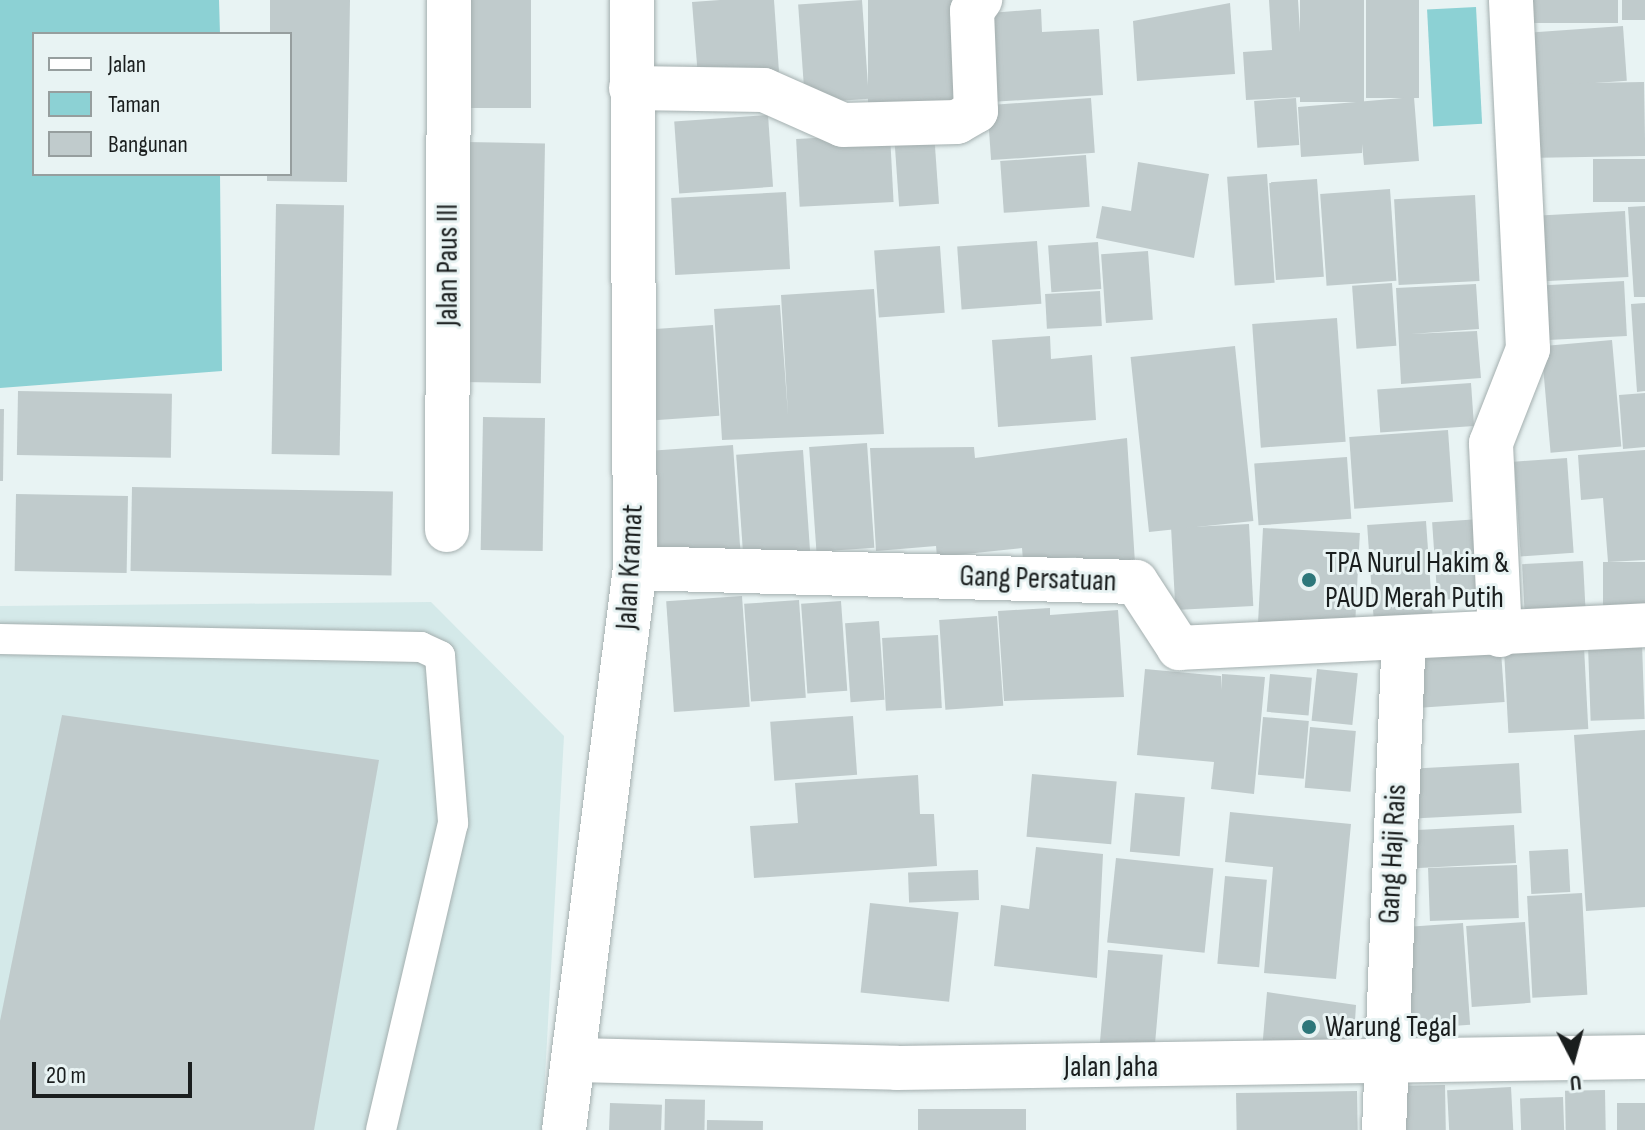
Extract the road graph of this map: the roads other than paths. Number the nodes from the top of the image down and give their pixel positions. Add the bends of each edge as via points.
1 (449, 0) edge
2 (632, 0) edge
3 (980, 0) edge
4 (1511, 0) edge
5 (631, 88) junction
6 (447, 530) dead end
7 (635, 568) junction
8 (1645, 625) edge
9 (1500, 635) junction
10 (0, 639) edge
11 (1404, 642) junction
12 (1645, 1057) edge
13 (576, 1060) junction
14 (1382, 1066) junction
15 (381, 1130) edge
16 (564, 1130) edge
17 (1384, 1130) edge

1 - 6 street, Jalan Paus III
2 - 5 street, Jalan Kramat
3 - 5 street via 972,11 976,111 957,122 843,125 764,90
4 - 9 street via 1528,349 1491,443
5 - 7 street, Jalan Kramat
7 - 11 street, Gang Persatuan via 1136,582 1179,648
7 - 13 street, Jalan Kramat
8 - 9 street, Gang Persatuan
9 - 11 street, Gang Persatuan
10 - 15 lane via 421,647 440,656 453,823
11 - 14 street, Gang Haji Rais
12 - 14 street, Jalan Jaha
13 - 14 street, Jalan Jaha
13 - 16 street, Jalan Kramat
14 - 17 street, Gang Haji Rais

